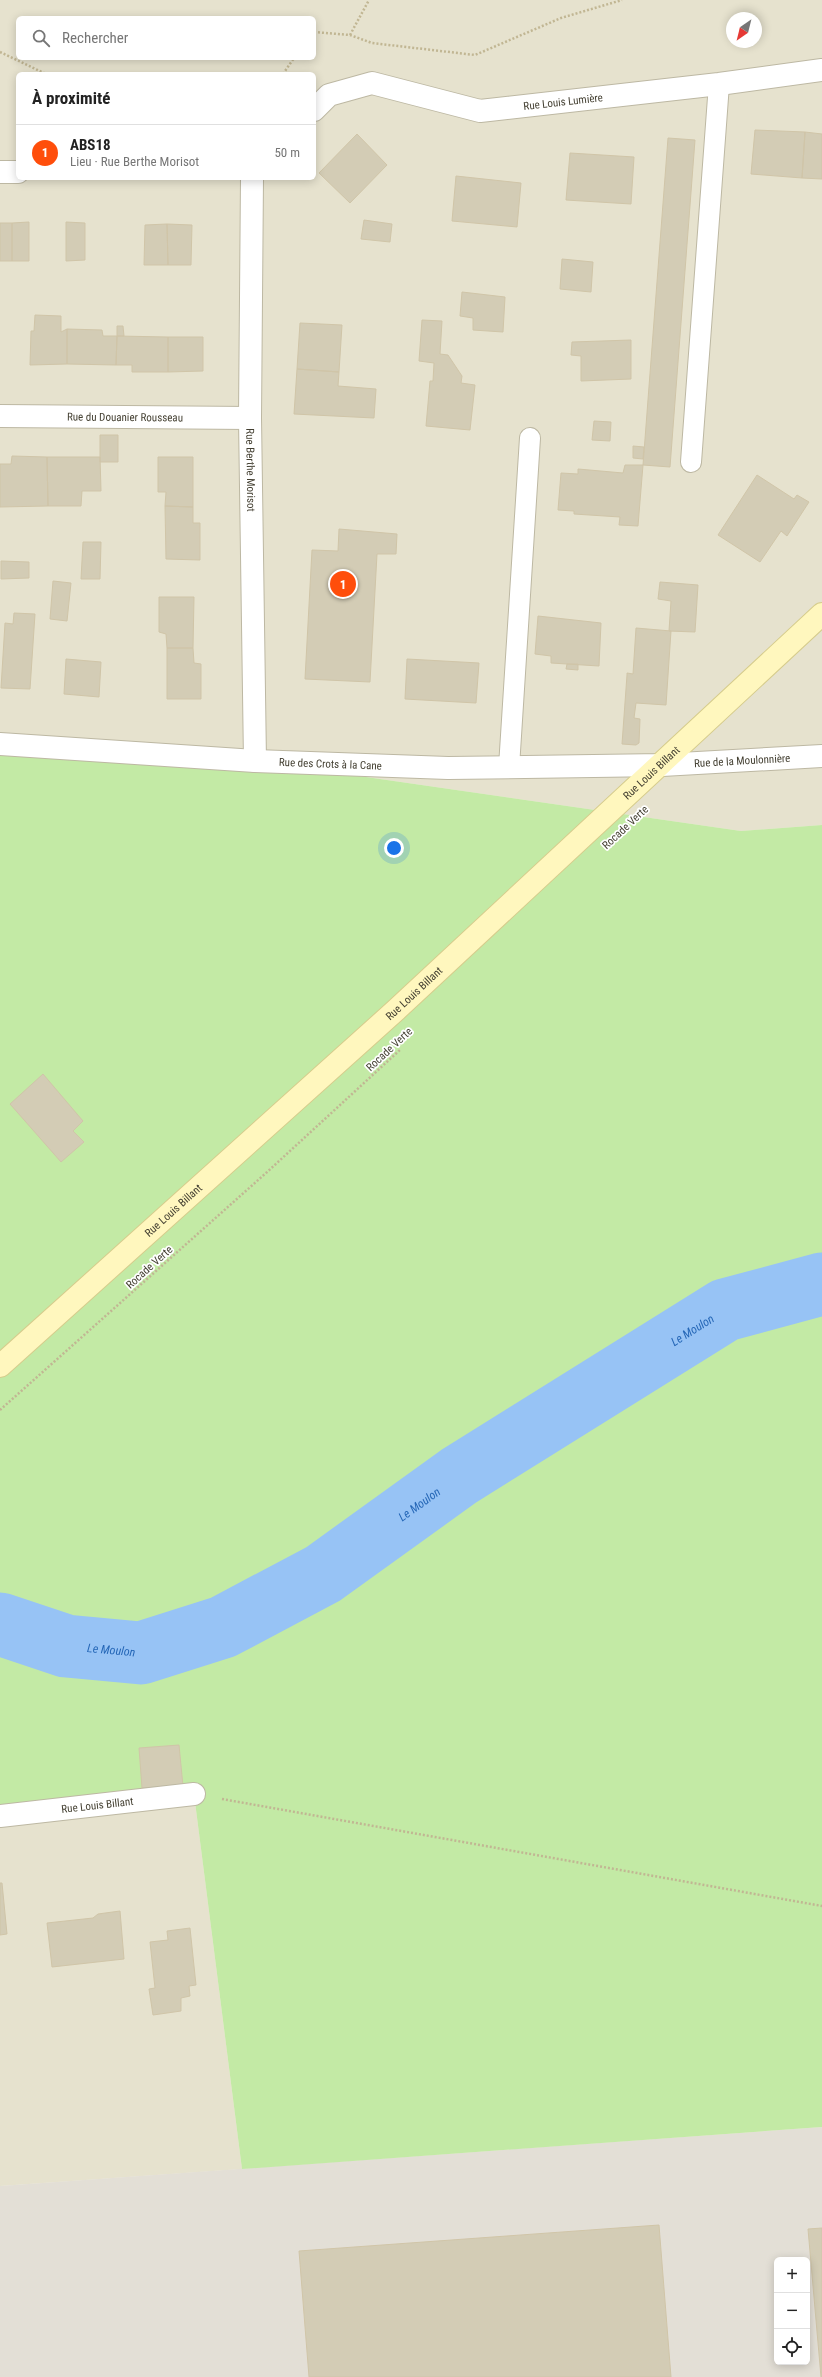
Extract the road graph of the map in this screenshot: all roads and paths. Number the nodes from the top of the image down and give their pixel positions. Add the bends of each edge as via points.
1 (370, 0) edge
2 (622, 0) edge
3 (316, 32) edge
4 (350, 35) junction
5 (0, 52) edge
6 (16, 60) edge
7 (17, 60) edge
8 (293, 60) edge
9 (822, 70) edge
10 (42, 72) edge
11 (284, 72) edge
12 (719, 84) junction
13 (316, 108) edge
14 (0, 172) edge
15 (16, 172) edge
16 (252, 180) edge
17 (0, 416) edge
18 (250, 418) junction
19 (530, 438) dead end
20 (691, 462) dead end
21 (822, 614) edge
22 (0, 744) edge
23 (822, 756) edge
24 (255, 761) junction
25 (662, 765) junction
26 (509, 767) junction
27 (404, 1045) dead end
28 (0, 1366) edge
29 (0, 1410) edge
30 (194, 1794) joint
31 (0, 1816) edge
32 (822, 1906) edge

1 - 4 path
2 - 4 path via 561,18 475,55 372,43
3 - 4 path
5 - 6 path
7 - 10 path
8 - 11 path
9 - 12 street, Rue Louis Lumière
12 - 13 street, Rue Louis Lumière via 480,111 372,83 329,95
12 - 20 lane
14 - 15 street
16 - 18 street, Rue Berthe Morisot
17 - 18 street, Rue du Douanier Rousseau
18 - 24 street, Rue Berthe Morisot
19 - 26 lane
21 - 25 street, Rue Louis Billant
22 - 24 street, Rue des Crots à la Cane
23 - 25 street, Rue de la Moulonnière
24 - 26 street, Rue des Crots à la Cane via 448,768
25 - 26 street, Rue des Crots à la Cane
25 - 28 street, Rue Louis Billant via 396,1010
27 - 29 path, Rocade Verte via 266,1173
30 - 31 street, Rue Louis Billant
30 - 32 path

